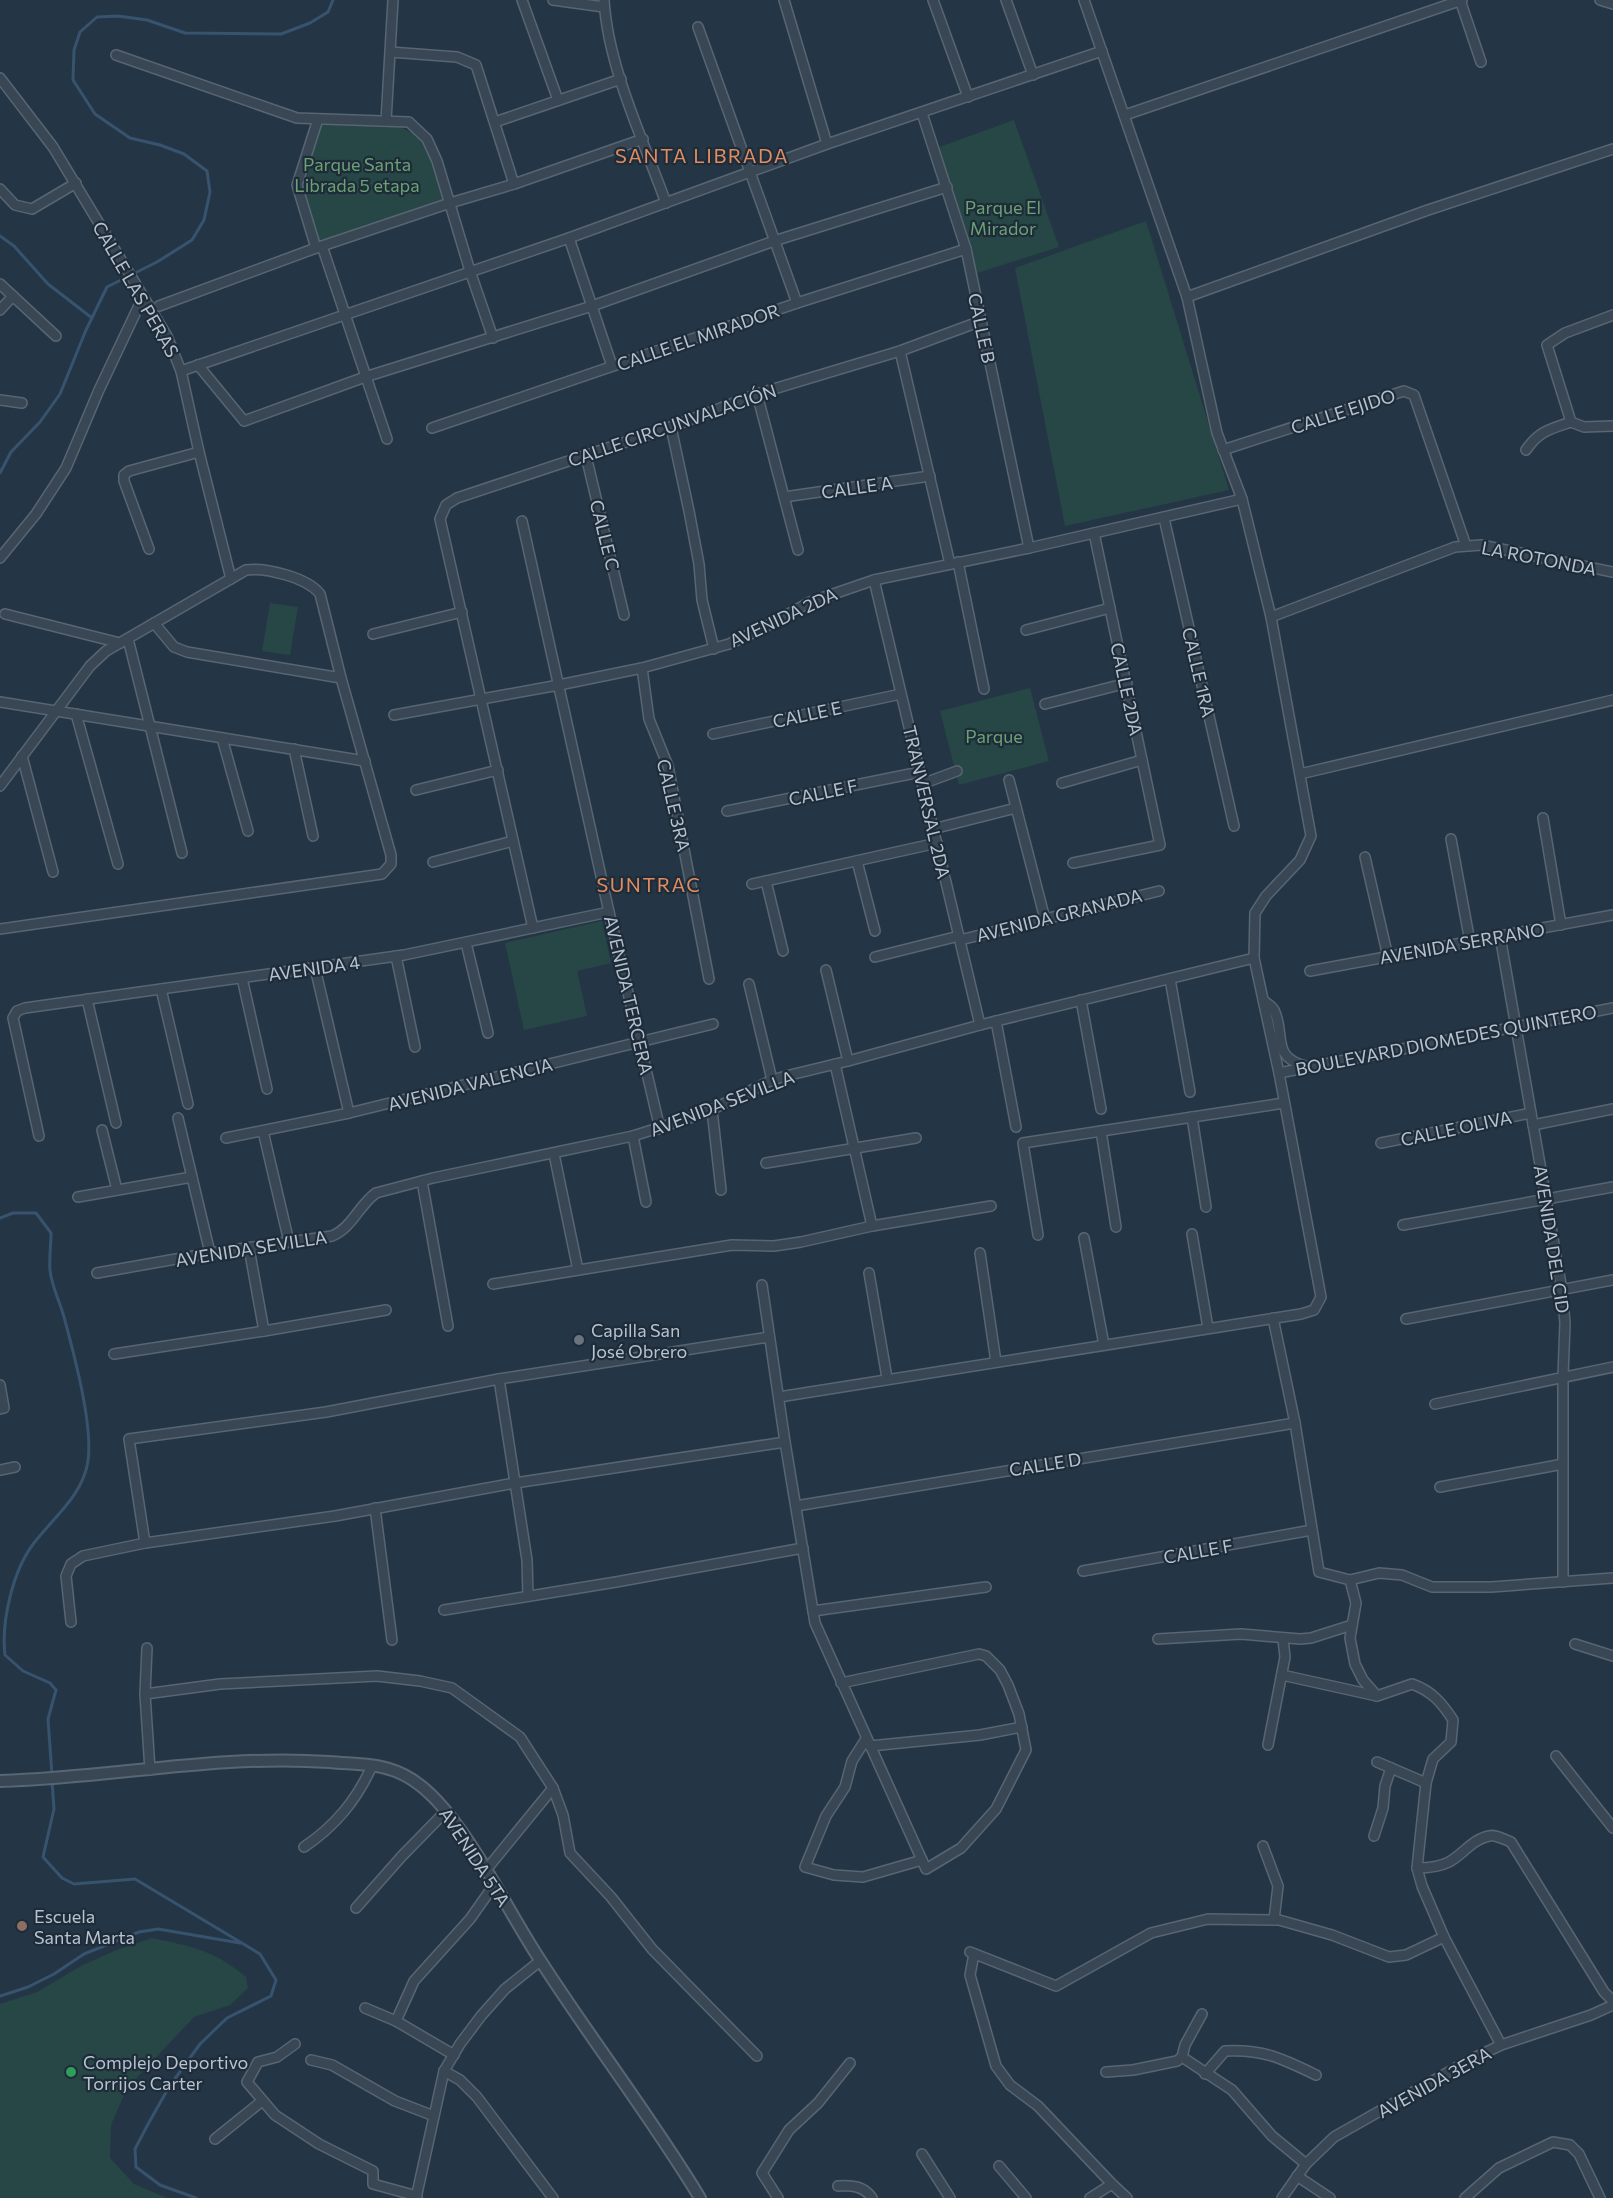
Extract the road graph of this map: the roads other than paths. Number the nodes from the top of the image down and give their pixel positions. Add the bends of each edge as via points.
1 (393, 0) edge
2 (522, 0) edge
3 (553, 0) edge
4 (784, 0) edge
5 (933, 0) edge
6 (1006, 0) edge
7 (1084, 0) edge
8 (1461, 0) edge
9 (1600, 0) edge
10 (604, 4) edge
11 (1613, 4) edge
12 (698, 27) dead end
13 (1102, 51) junction
14 (390, 52) junction
15 (116, 55) dead end
16 (1480, 62) dead end
17 (1033, 75) junction
18 (621, 79) junction
19 (1, 82) edge
20 (968, 97) junction
21 (558, 100) junction
22 (922, 113) junction
23 (1125, 115) junction
24 (318, 119) junction
25 (386, 121) junction
26 (495, 122) junction
27 (643, 139) junction
28 (826, 144) junction
29 (1613, 149) edge
30 (749, 171) junction
31 (75, 183) junction
32 (514, 184) junction
33 (946, 186) junction
34 (0, 189) edge
35 (666, 202) junction
36 (450, 203) junction
37 (569, 238) junction
38 (774, 241) junction
39 (319, 247) junction
40 (966, 249) junction
41 (470, 271) junction
42 (0, 285) edge
43 (141, 294) junction
44 (12, 296) junction
45 (1187, 297) junction
46 (797, 303) junction
47 (159, 306) dead end
48 (592, 306) junction
49 (0, 310) edge
50 (1613, 315) edge
51 (346, 316) junction
52 (981, 321) junction
53 (56, 336) dead end
54 (493, 338) junction
55 (900, 351) junction
56 (198, 365) junction
57 (612, 366) junction
58 (182, 371) junction
59 (365, 377) junction
60 (757, 394) junction
61 (0, 400) edge
62 (22, 404) dead end
63 (1571, 422) junction
64 (1613, 426) edge
65 (432, 428) dead end
66 (671, 428) junction
67 (387, 439) dead end
68 (1223, 450) junction
69 (1526, 450) dead end
70 (199, 452) junction
71 (586, 456) junction
72 (930, 476) junction
73 (784, 497) junction
74 (1242, 499) junction
75 (1164, 518) junction
76 (522, 521) dead end
77 (1094, 533) junction
78 (1466, 546) junction
79 (1029, 548) junction
80 (149, 549) dead end
81 (798, 550) dead end
82 (0, 558) edge
83 (226, 560) junction
84 (954, 563) junction
85 (246, 570) junction
86 (1613, 572) edge
87 (231, 579) junction
88 (874, 580) junction
89 (1110, 608) junction
90 (462, 612) junction
91 (5, 614) dead end
92 (624, 615) dead end
93 (1271, 617) junction
94 (154, 623) junction
95 (1026, 630) dead end
96 (373, 634) dead end
97 (124, 641) junction
98 (714, 649) junction
99 (642, 668) junction
100 (341, 678) junction
101 (1126, 683) junction
102 (559, 685) junction
103 (984, 689) dead end
104 (901, 694) junction
105 (482, 699) junction
106 (1613, 700) edge
107 (0, 702) edge
108 (1045, 704) dead end
109 (55, 711) junction
110 (76, 714) junction
111 (394, 715) dead end
112 (151, 726) junction
113 (713, 734) dead end
114 (222, 738) junction
115 (294, 749) junction
116 (22, 756) junction
117 (1142, 760) junction
118 (364, 761) junction
119 (498, 770) junction
120 (957, 771) dead end
121 (920, 772) junction
122 (1299, 774) junction
123 (4, 775) edge
124 (1009, 780) dead end
125 (922, 783) junction
126 (1062, 783) dead end
127 (0, 786) edge
128 (416, 789) dead end
129 (1016, 808) junction
130 (727, 812) dead end
131 (1543, 818) dead end
132 (1234, 826) dead end
133 (933, 829) junction
134 (248, 831) dead end
135 (314, 836) dead end
136 (1451, 839) dead end
137 (513, 841) junction
138 (937, 843) junction
139 (182, 853) dead end
140 (1365, 857) dead end
141 (856, 861) junction
142 (433, 862) dead end
143 (1073, 863) dead end
144 (118, 864) dead end
145 (53, 872) dead end
146 (766, 881) junction
147 (752, 884) dead end
148 (1159, 891) dead end
149 (609, 912) junction
150 (1613, 915) edge
151 (1045, 919) junction
152 (1561, 925) junction
153 (533, 928) junction
154 (0, 929) edge
155 (875, 930) dead end
156 (1500, 936) junction
157 (959, 938) junction
158 (1470, 942) junction
159 (466, 943) junction
160 (783, 951) dead end
161 (396, 956) junction
162 (875, 957) dead end
163 (1388, 957) junction
164 (1254, 958) junction
165 (315, 968) junction
166 (826, 970) dead end
167 (1310, 971) dead end
168 (242, 978) junction
169 (709, 979) dead end
170 (1170, 979) junction
171 (749, 984) dead end
172 (161, 989) junction
173 (87, 999) junction
174 (1081, 1000) junction
175 (1263, 1000) junction
176 (1613, 1008) edge
177 (996, 1021) junction
178 (713, 1024) dead end
179 (980, 1025) junction
180 (1515, 1027) junction
181 (488, 1033) dead end
182 (640, 1043) junction
183 (415, 1047) dead end
184 (848, 1061) junction
185 (835, 1064) junction
186 (1308, 1067) junction
187 (1279, 1072) junction
188 (772, 1080) junction
189 (267, 1089) dead end
190 (1190, 1092) dead end
191 (1284, 1103) junction
192 (188, 1104) dead end
193 (1101, 1109) dead end
194 (1613, 1109) edge
195 (712, 1110) junction
196 (349, 1113) junction
197 (1531, 1113) junction
198 (1192, 1117) junction
199 (178, 1118) dead end
200 (116, 1124) dead end
201 (1533, 1125) junction
202 (1016, 1127) dead end
203 (660, 1129) junction
204 (102, 1130) dead end
205 (263, 1131) junction
206 (1101, 1131) junction
207 (39, 1136) dead end
208 (633, 1137) junction
209 (226, 1138) dead end
210 (916, 1138) dead end
211 (1382, 1143) dead end
212 (853, 1150) junction
213 (554, 1154) junction
214 (766, 1163) dead end
215 (192, 1177) junction
216 (422, 1181) junction
217 (1613, 1186) edge
218 (117, 1190) junction
219 (721, 1190) dead end
220 (78, 1197) dead end
221 (1546, 1199) junction
222 (646, 1202) dead end
223 (991, 1206) dead end
224 (1206, 1208) dead end
225 (1403, 1225) dead end
226 (872, 1226) junction
227 (1116, 1227) dead end
228 (1192, 1234) dead end
229 (1038, 1235) dead end
230 (1084, 1238) dead end
231 (289, 1242) junction
232 (249, 1248) junction
233 (210, 1253) junction
234 (980, 1253) dead end
235 (578, 1270) junction
236 (97, 1273) dead end
237 (869, 1273) dead end
238 (1613, 1280) edge
239 (493, 1284) dead end
240 (762, 1285) dead end
241 (1562, 1290) junction
242 (386, 1310) dead end
243 (1272, 1318) junction
244 (1406, 1319) dead end
245 (448, 1326) dead end
246 (1208, 1328) junction
247 (264, 1331) junction
248 (769, 1337) junction
249 (1104, 1345) junction
250 (114, 1354) dead end
251 (996, 1362) junction
252 (1613, 1367) edge
253 (1563, 1377) junction
254 (887, 1378) junction
255 (498, 1379) junction
256 (0, 1385) edge
257 (779, 1397) junction
258 (1435, 1404) dead end
259 (0, 1409) edge
260 (1295, 1423) junction
261 (785, 1442) junction
262 (1563, 1464) junction
263 (15, 1467) dead end
264 (0, 1470) edge
265 (515, 1483) junction
266 (1440, 1487) dead end
267 (796, 1506) junction
268 (375, 1508) junction
269 (1312, 1530) junction
270 (145, 1543) junction
271 (803, 1548) junction
272 (1083, 1572) dead end
273 (1613, 1578) edge
274 (1350, 1580) junction
275 (1563, 1582) junction
276 (986, 1587) dead end
277 (528, 1596) junction
278 (444, 1610) dead end
279 (813, 1611) junction
280 (71, 1622) dead end
281 (1352, 1625) junction
282 (1158, 1639) dead end
283 (1283, 1639) junction
284 (392, 1640) dead end
285 (1575, 1644) dead end
286 (147, 1648) dead end
287 (1613, 1656) edge
288 (1282, 1675) junction
289 (842, 1683) junction
290 (146, 1694) junction
291 (1377, 1696) junction
292 (1022, 1726) junction
293 (868, 1742) junction
294 (1268, 1745) dead end
295 (1556, 1756) dead end
296 (1377, 1762) dead end
297 (372, 1766) junction
298 (1391, 1768) junction
299 (150, 1770) junction
300 (0, 1781) edge
301 (1426, 1783) junction
302 (553, 1788) junction
303 (446, 1811) junction
304 (1613, 1828) edge
305 (1374, 1836) dead end
306 (1263, 1846) dead end
307 (304, 1847) dead end
308 (922, 1860) junction
309 (1417, 1868) junction
310 (486, 1870) junction
311 (494, 1885) junction
312 (356, 1908) dead end
313 (1274, 1920) junction
314 (1444, 1937) junction
315 (540, 1961) junction
316 (1613, 2003) edge
317 (365, 2008) dead end
318 (1202, 2014) dead end
319 (396, 2021) junction
320 (296, 2044) dead end
321 (1501, 2045) junction
322 (454, 2055) junction
323 (757, 2056) dead end
324 (1182, 2057) junction
325 (311, 2060) dead end
326 (850, 2063) dead end
327 (444, 2071) junction
328 (1106, 2072) dead end
329 (1205, 2074) junction
330 (1316, 2075) dead end
331 (262, 2101) junction
332 (434, 2116) junction
333 (215, 2139) dead end
334 (922, 2154) dead end
335 (1306, 2164) junction
336 (999, 2166) dead end
337 (1297, 2176) junction
338 (1112, 2184) junction
339 (838, 2186) dead end
340 (416, 2197) edge
341 (553, 2198) edge
342 (700, 2198) edge
343 (778, 2198) edge
344 (872, 2198) edge
345 (950, 2198) edge
346 (1026, 2198) edge
347 (1090, 2198) edge
348 (1127, 2198) edge
349 (1282, 2198) edge
350 (1330, 2198) edge
351 (1465, 2198) edge
352 (1600, 2198) edge

1 - 14 street
2 - 21 street
3 - 10 street
4 - 28 street
5 - 20 street
6 - 17 street
7 - 13 street
8 - 16 street
8 - 23 street
9 - 11 street
10 - 18 street via 610,45
12 - 30 street
13 - 17 street
13 - 23 street
14 - 25 street
14 - 26 street via 457,57 476,65
15 - 24 street via 284,114
17 - 20 street
18 - 21 street
18 - 27 street
19 - 31 street, CALLE LAS PERAS via 53,147
20 - 22 street
21 - 26 street
22 - 28 street
22 - 33 street, CALLE B
23 - 45 street
24 - 25 street
24 - 39 street via 297,185
25 - 36 street via 409,122 427,139
26 - 32 street
27 - 32 street
27 - 35 street
28 - 30 street
29 - 45 street via 1428,210
30 - 35 street
30 - 38 street
31 - 34 street via 32,209 15,205
31 - 43 street, CALLE LAS PERAS
32 - 36 street
33 - 38 street
33 - 40 street, CALLE B
35 - 37 street
36 - 39 street
36 - 41 street
37 - 41 street
37 - 48 street
38 - 46 street
38 - 48 street
39 - 47 street
39 - 51 street
40 - 46 street, CALLE EL MIRADOR
40 - 52 street, CALLE B
41 - 51 street
41 - 54 street
42 - 44 street
43 - 58 street, CALLE LAS PERAS via 167,336
43 - 82 street via 66,468 36,514
44 - 49 street
44 - 53 street
45 - 68 street
46 - 57 street, CALLE EL MIRADOR
48 - 54 street
48 - 57 street
50 - 63 street via 1565,333 1547,345
51 - 56 street
51 - 59 street
52 - 55 street, CALLE CIRCUNVALACIÓN
52 - 79 street, CALLE B
54 - 59 street
55 - 60 street, CALLE CIRCUNVALACIÓN
55 - 72 street
56 - 58 street
56 - 59 street via 244,421
57 - 65 street, CALLE EL MIRADOR
58 - 70 street, CALLE LAS PERAS
59 - 67 street
60 - 66 street, CALLE CIRCUNVALACIÓN
60 - 73 street
61 - 62 street
63 - 64 street via 1584,427
63 - 69 street via 1534,438
66 - 71 street, CALLE CIRCUNVALACIÓN
66 - 98 street
68 - 74 street
68 - 78 street, CALLE EJIDO via 1404,391 1414,395
70 - 80 street via 124,475
70 - 83 street, CALLE LAS PERAS
71 - 90 street, CALLE CIRCUNVALACIÓN via 446,505 440,519
71 - 92 street, CALLE C
72 - 73 street, CALLE A
72 - 84 street
73 - 81 street
74 - 75 street, AVENIDA 2DA
74 - 93 street
75 - 77 street, AVENIDA 2DA
75 - 132 street, CALLE 1RA
76 - 102 street, AVENIDA TERCERA
77 - 79 street, AVENIDA 2DA
77 - 89 street, CALLE 2DA
78 - 86 street, LA ROTONDA via 1481,545
78 - 93 street, LA ROTONDA
79 - 84 street, AVENIDA 2DA
83 - 85 street
83 - 87 street, CALLE LAS PERAS
84 - 88 street, AVENIDA 2DA
84 - 103 street
85 - 87 street
85 - 100 street via 267,569 315,587
87 - 94 street
88 - 98 street, AVENIDA 2DA via 810,602
88 - 104 street, TRANVERSAL 2DA
89 - 95 street
89 - 101 street, CALLE 2DA
90 - 96 street
90 - 105 street
91 - 97 street
93 - 122 street
94 - 97 street
94 - 100 street via 174,647 187,652
97 - 109 street via 90,666
97 - 112 street
98 - 99 street, AVENIDA 2DA
99 - 102 street, AVENIDA 2DA
99 - 169 street, CALLE 3RA via 650,719 668,766
100 - 118 street
101 - 108 street
101 - 117 street, CALLE 2DA
102 - 105 street, AVENIDA 2DA
102 - 149 street, AVENIDA TERCERA
104 - 113 street, CALLE E
104 - 121 street, TRANVERSAL 2DA
105 - 111 street, AVENIDA 2DA
105 - 119 street
106 - 122 street
107 - 109 street
109 - 110 street
109 - 116 street
110 - 112 street
110 - 144 street
112 - 114 street
112 - 139 street
114 - 115 street
114 - 134 street
115 - 118 street
115 - 135 street
116 - 123 street
116 - 145 street
117 - 126 street
117 - 143 street, CALLE 2DA via 1160,845
118 - 154 street via 391,855 391,864 382,874
119 - 128 street
119 - 137 street
120 - 125 street
121 - 125 street, TRANVERSAL 2DA
121 - 130 street, CALLE F
122 - 164 street via 1311,836 1300,861 1255,913
123 - 127 street
124 - 129 street
125 - 133 street, TRANVERSAL 2DA
129 - 133 street
129 - 151 street
131 - 152 street
133 - 138 street, TRANVERSAL 2DA
136 - 158 street
137 - 142 street
137 - 153 street
138 - 141 street
138 - 157 street, TRANVERSAL 2DA
140 - 163 street
141 - 146 street
141 - 155 street
146 - 147 street
146 - 160 street
148 - 151 street, AVENIDA GRANADA
149 - 153 street, AVENIDA 4
149 - 182 street, AVENIDA TERCERA
150 - 152 street, AVENIDA SERRANO
151 - 157 street, AVENIDA GRANADA
152 - 156 street, AVENIDA SERRANO
153 - 159 street, AVENIDA 4
156 - 158 street, AVENIDA SERRANO
156 - 180 street, AVENIDA DEL CID
157 - 162 street, AVENIDA GRANADA
157 - 179 street, TRANVERSAL 2DA
158 - 163 street, AVENIDA SERRANO
159 - 161 street, AVENIDA 4
159 - 181 street
161 - 165 street, AVENIDA 4
161 - 183 street
163 - 167 street, AVENIDA SERRANO
164 - 170 street, AVENIDA SEVILLA
164 - 175 street
165 - 168 street, AVENIDA 4
165 - 196 street
166 - 184 street
168 - 172 street, AVENIDA 4
168 - 189 street
170 - 174 street, AVENIDA SEVILLA
170 - 190 street
171 - 188 street
172 - 173 street, AVENIDA 4
172 - 192 street
173 - 200 street
173 - 207 street, AVENIDA 4 via 25,1008 13,1018
174 - 177 street, AVENIDA SEVILLA
174 - 193 street
175 - 186 street via 1274,1009 1287,1058
175 - 187 street
176 - 180 street, BOULEVARD DIOMEDES QUINTERO
177 - 179 street, AVENIDA SEVILLA
177 - 202 street
178 - 182 street, AVENIDA VALENCIA
179 - 184 street, AVENIDA SEVILLA
180 - 186 street, BOULEVARD DIOMEDES QUINTERO
180 - 197 street, AVENIDA DEL CID
182 - 196 street, AVENIDA VALENCIA
182 - 203 street, AVENIDA TERCERA
184 - 185 street, AVENIDA SEVILLA
185 - 188 street, AVENIDA SEVILLA
185 - 212 street
186 - 187 street, BOULEVARD DIOMEDES QUINTERO
187 - 191 street
188 - 195 street, AVENIDA SEVILLA
191 - 198 street
191 - 243 street via 1321,1297 1314,1310
194 - 201 street
195 - 203 street, AVENIDA SEVILLA
195 - 219 street
196 - 205 street, AVENIDA VALENCIA
197 - 201 street, AVENIDA DEL CID
197 - 211 street, CALLE OLIVA
198 - 206 street
198 - 224 street
199 - 215 street
201 - 221 street, AVENIDA DEL CID
203 - 208 street, AVENIDA SEVILLA
204 - 218 street
205 - 209 street, AVENIDA VALENCIA
205 - 231 street
206 - 227 street
206 - 229 street via 1023,1143
208 - 213 street, AVENIDA SEVILLA
208 - 222 street
210 - 212 street
212 - 214 street
212 - 226 street
213 - 216 street, AVENIDA SEVILLA
213 - 235 street
215 - 218 street
215 - 233 street
216 - 231 street, AVENIDA SEVILLA via 368,1198 342,1232
216 - 245 street
217 - 221 street
218 - 220 street
221 - 225 street
221 - 241 street, AVENIDA DEL CID
223 - 226 street
226 - 235 street via 801,1242 732,1245
228 - 246 street
230 - 249 street
231 - 232 street, AVENIDA SEVILLA
232 - 233 street, AVENIDA SEVILLA
232 - 247 street
233 - 236 street, AVENIDA SEVILLA
234 - 251 street
235 - 239 street
237 - 254 street
238 - 241 street
240 - 248 street
241 - 244 street
241 - 253 street, AVENIDA DEL CID
242 - 247 street
243 - 246 street
243 - 260 street
246 - 249 street
247 - 250 street
248 - 255 street
248 - 257 street
249 - 251 street
251 - 254 street
252 - 253 street
253 - 258 street
253 - 262 street, AVENIDA DEL CID
254 - 257 street
255 - 265 street
255 - 270 street via 326,1412 129,1439
256 - 259 street via 4,1408
257 - 261 street
260 - 267 street, CALLE D
260 - 269 street
261 - 265 street
261 - 267 street
262 - 266 street
262 - 275 street, AVENIDA DEL CID
263 - 264 street
265 - 268 street
265 - 277 street via 527,1560
267 - 271 street
268 - 270 street
268 - 284 street
269 - 272 street, CALLE F
269 - 274 street via 1319,1572
270 - 280 street via 83,1556 71,1564 66,1576
271 - 277 street
271 - 279 street
273 - 275 street
274 - 275 street via 1379,1573 1402,1575 1432,1587
274 - 281 street via 1356,1603
276 - 279 street
277 - 278 street
279 - 289 street
281 - 283 street via 1311,1638
281 - 291 street via 1355,1664
282 - 283 street via 1241,1635
283 - 288 street
285 - 287 street
286 - 290 street
288 - 291 street
288 - 294 street
289 - 292 street via 979,1654 1000,1670
289 - 293 street
290 - 299 street
290 - 302 street via 220,1684 377,1676 452,1688 520,1737
291 - 301 street via 1412,1684 1438,1699 1453,1720 1451,1742 1433,1759
292 - 293 street via 980,1735
292 - 308 street via 1026,1750 996,1809 960,1848 926,1869
293 - 308 street
293 - 308 street via 852,1761 845,1786 826,1816 805,1867 863,1877
295 - 304 street
296 - 298 street
297 - 299 street, AVENIDA 5TA via 302,1760 225,1762
297 - 303 street, AVENIDA 5TA via 407,1777 430,1793
297 - 307 street via 347,1810
298 - 301 street
298 - 305 street
299 - 300 street, AVENIDA 5TA
301 - 309 street
302 - 310 street
302 - 323 street via 570,1853 652,1949
303 - 310 street, AVENIDA 5TA
303 - 312 street
306 - 313 street via 1278,1886
309 - 314 street
309 - 316 street via 1450,1861 1489,1836 1511,1842
310 - 311 street, AVENIDA 5TA
311 - 315 street, AVENIDA 5TA
311 - 319 street via 470,1919 414,1980
313 - 314 street via 1332,1935 1389,1957 1406,1955
313 - 338 street via 1208,1920 1150,1933 1056,1986 972,1953 970,1975 996,2066 1010,2085 1038,2106
314 - 321 street
315 - 322 street via 505,1989
315 - 342 street, AVENIDA 5TA
316 - 321 street, AVENIDA 3ERA via 1591,2015
317 - 319 street
318 - 324 street
319 - 322 street
320 - 331 street via 277,2057 258,2062 247,2082
321 - 335 street, AVENIDA 3ERA via 1334,2137
322 - 327 street
324 - 328 street via 1133,2070
324 - 329 street
325 - 332 street via 332,2065 395,2101
326 - 343 street via 818,2103 789,2130 762,2173
327 - 332 street
327 - 341 street via 477,2097
329 - 330 street via 1225,2051 1246,2050 1274,2055
329 - 335 street via 1232,2090 1272,2136
331 - 333 street
331 - 340 street via 275,2115 319,2144 374,2171 373,2184
332 - 340 street
334 - 345 street
335 - 337 street, AVENIDA 3ERA
336 - 346 street
337 - 349 street, AVENIDA 3ERA
337 - 350 street
338 - 347 street
338 - 348 street
339 - 344 street via 852,2185 868,2191
351 - 352 street via 1499,2168 1552,2142 1570,2145 1579,2154

